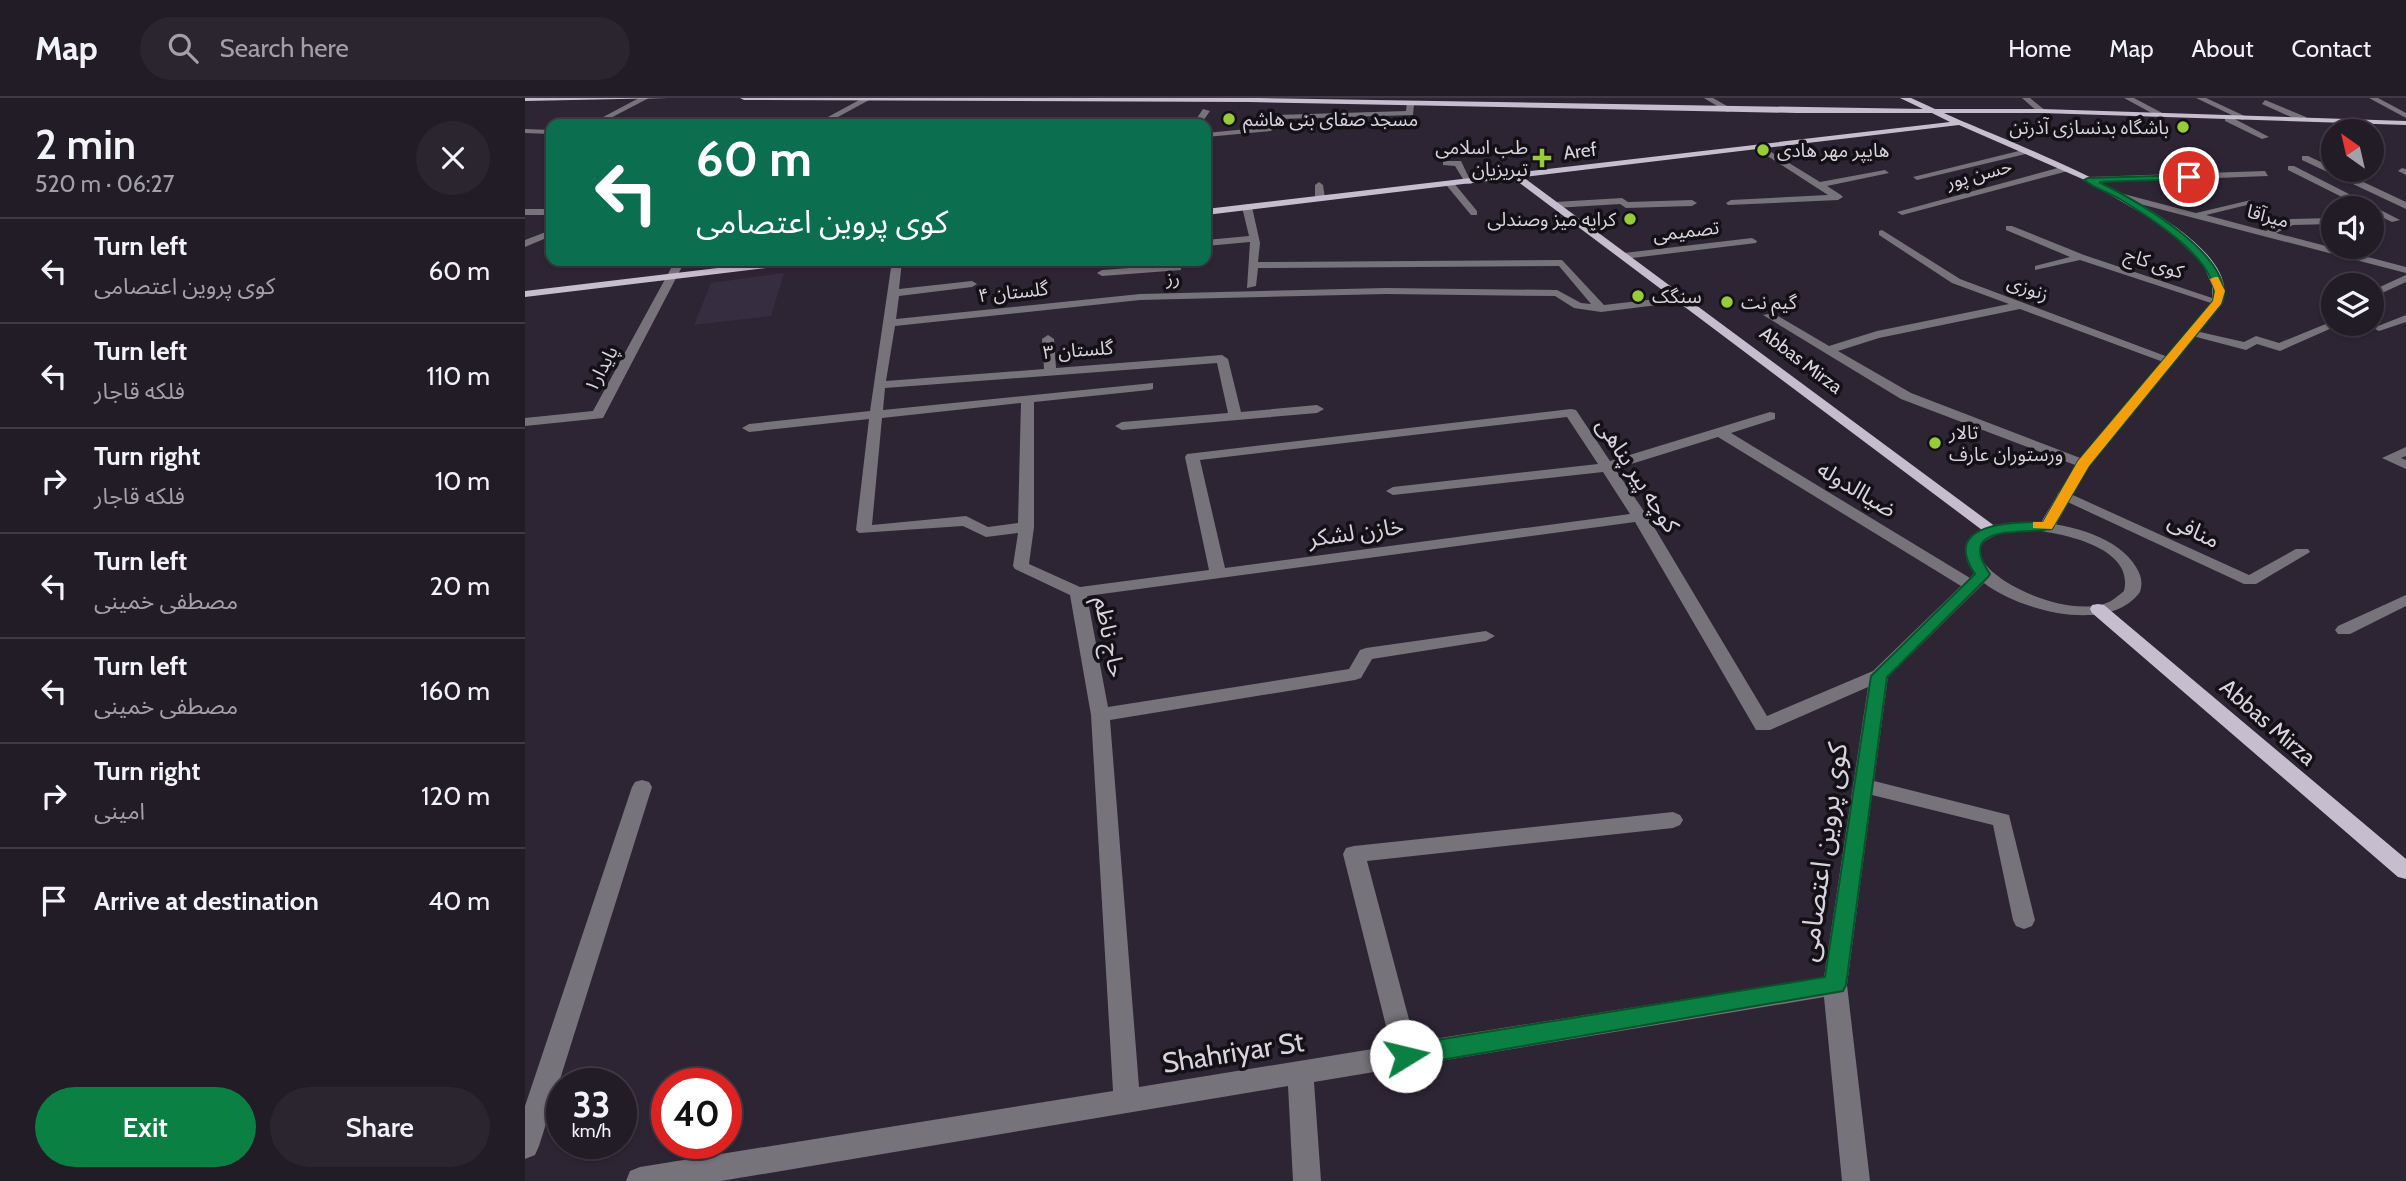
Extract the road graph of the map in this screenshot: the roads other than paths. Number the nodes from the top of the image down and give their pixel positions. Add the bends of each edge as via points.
1 (645, 98) edge
2 (664, 98) edge
3 (744, 98) edge
4 (1708, 98) edge
5 (1903, 98) edge
6 (1920, 98) edge
7 (2026, 98) edge
8 (2128, 98) edge
9 (2200, 98) edge
10 (2373, 98) edge
11 (525, 99) edge
12 (867, 99) edge
13 (980, 99) edge
14 (1123, 99) edge
15 (1251, 99) edge
16 (1879, 101) dead end
17 (1855, 102) dead end
18 (2265, 102) dead end
19 (1410, 104) junction
20 (1730, 110) junction
21 (1206, 111) dead end
22 (1797, 111) junction
23 (1842, 111) junction
24 (1930, 111) junction
25 (2042, 111) junction
26 (2162, 115) junction
27 (2406, 116) edge
28 (2225, 117) junction
29 (2245, 118) junction
30 (604, 119) edge
31 (831, 119) edge
32 (1200, 119) edge
33 (2302, 119) junction
34 (1830, 120) dead end
35 (1959, 123) junction
36 (2406, 124) edge
37 (1838, 125) dead end
38 (527, 132) edge
39 (546, 132) edge
40 (1211, 135) edge
41 (1842, 136) junction
42 (2265, 137) dead end
43 (1758, 146) junction
44 (2027, 151) junction
45 (2305, 158) dead end
46 (1446, 163) dead end
47 (2245, 163) dead end
48 (2291, 168) dead end
49 (2065, 169) junction
50 (1885, 173) dead end
51 (1516, 176) junction
52 (1917, 177) dead end
53 (2088, 180) junction
54 (1469, 182) junction
55 (1450, 184) junction
56 (1319, 185) dead end
57 (1818, 185) junction
58 (2120, 196) junction
59 (1320, 198) junction
60 (2248, 202) dead end
61 (1692, 203) dead end
62 (1731, 203) dead end
63 (1555, 205) junction
64 (1247, 206) junction
65 (2406, 206) edge
66 (1211, 211) edge
67 (525, 212) edge
68 (546, 212) edge
69 (1902, 212) dead end
70 (1474, 214) dead end
71 (2197, 215) junction
72 (2400, 220) edge
73 (2321, 221) edge
74 (2009, 228) dead end
75 (1882, 233) dead end
76 (2268, 234) junction
77 (546, 235) edge
78 (1254, 239) junction
79 (1752, 241) dead end
80 (1211, 243) edge
81 (525, 244) edge
82 (1624, 256) junction
83 (2080, 257) junction
84 (1252, 265) junction
85 (677, 266) edge
86 (752, 266) edge
87 (897, 266) edge
88 (1177, 266) edge
89 (2039, 268) dead end
90 (2406, 271) edge
91 (671, 276) junction
92 (2406, 278) edge
93 (1102, 282) edge
94 (972, 284) dead end
95 (2384, 289) edge
96 (1250, 290) junction
97 (894, 293) junction
98 (525, 294) edge
99 (1140, 297) joint
100 (1682, 299) junction
101 (2218, 302) junction
102 (2023, 305) junction
103 (1601, 309) junction
104 (1769, 315) dead end
105 (2406, 318) edge
106 (890, 323) junction
107 (2384, 326) edge
108 (2321, 330) edge
109 (2191, 334) junction
110 (1048, 339) dead end
111 (1827, 350) junction
112 (2170, 360) junction
113 (1050, 372) junction
114 (879, 385) junction
115 (1149, 386) dead end
116 (1028, 399) junction
117 (1317, 409) dead end
118 (876, 415) junction
119 (1235, 416) junction
120 (1770, 416) dead end
121 (525, 422) edge
122 (1122, 426) dead end
123 (748, 428) dead end
124 (1719, 431) junction
125 (2406, 451) edge
126 (2083, 464) junction
127 (2406, 465) edge
128 (1607, 467) junction
129 (1393, 491) dead end
130 (2064, 495) junction
131 (1640, 517) junction
132 (2047, 526) junction
133 (1026, 527) junction
134 (1990, 530) junction
135 (2302, 552) dead end
136 (1218, 573) junction
137 (1977, 580) junction
138 (1078, 592) junction
139 (2406, 600) edge
140 (2098, 609) junction
141 (2344, 629) dead end
142 (1486, 636) dead end
143 (1879, 676) junction
144 (1100, 715) junction
145 (1863, 785) junction
146 (642, 787) dead end
147 (1673, 820) dead end
148 (2406, 871) edge
149 (2024, 920) dead end
150 (1835, 985) junction
151 (1406, 1056) junction
152 (1300, 1073) junction
153 (1127, 1101) junction
154 (525, 1146) edge
155 (640, 1181) edge
156 (1307, 1181) edge
157 (1856, 1181) edge

1 - 2 main road
1 - 11 main road
1 - 30 street
3 - 12 main road
4 - 20 street
5 - 24 main road
6 - 24 main road
7 - 25 street
8 - 26 street
9 - 29 street
10 - 27 street
12 - 13 main road
12 - 31 street
13 - 14 main road
14 - 15 main road
15 - 19 main road
16 - 24 main road
17 - 23 main road
18 - 33 street
19 - 20 main road
19 - 40 street via 1410,113 1277,117 1271,129
20 - 22 main road
21 - 32 street
22 - 23 main road
22 - 34 main road
23 - 24 main road
24 - 25 main road
24 - 35 main road
25 - 26 main road
26 - 28 main road
28 - 29 main road
28 - 42 street
29 - 33 main road
33 - 36 main road
35 - 41 main road, Aref
35 - 44 main road
37 - 41 main road via 1844,130
38 - 39 street
41 - 43 main road, Aref
43 - 51 main road, Aref
43 - 57 street
44 - 49 main road
44 - 52 street
45 - 65 street
46 - 54 street via 1458,163
47 - 53 street via 2265,174
48 - 72 street
49 - 53 main road
49 - 69 street, حسن پور
50 - 57 street
51 - 54 main road, Aref
51 - 63 main road, Abbas Mirza
53 - 58 main road
54 - 55 main road, Aref
55 - 59 main road, Aref
55 - 70 street
56 - 59 street
57 - 62 street via 1838,197
58 - 71 street, میرآقا
58 - 101 main road via 2206,260 2220,291
59 - 64 main road, Aref
60 - 71 street
61 - 63 street
63 - 82 main road, Abbas Mirza
64 - 66 main road, Aref
64 - 78 street
67 - 68 street
71 - 76 street, میرآقا
73 - 76 street via 2291,222
74 - 83 street, کوی کاج
75 - 102 street, زنوزی via 1956,281
76 - 90 street, میرآقا
77 - 81 street
78 - 80 street
78 - 84 street
79 - 82 street, تصمیمی
82 - 100 main road, Abbas Mirza
83 - 89 street
83 - 101 street, کوی کاج
84 - 96 street
84 - 103 street via 1562,263
85 - 91 street
86 - 91 main road
87 - 97 street
88 - 93 street
91 - 98 main road
91 - 121 street, پایدار۱ via 598,415
92 - 95 street
93 - 99 street, گلستان ۴
93 - 106 street, گلستان ۴
94 - 97 street
96 - 99 street, رز
96 - 103 street, رز via 1557,293 1578,306
97 - 106 street
100 - 103 street
100 - 134 main road, Abbas Mirza
101 - 109 main road
102 - 111 street
102 - 112 street, زنوزی
104 - 111 street
105 - 107 street
106 - 114 street
108 - 109 street via 2280,347 2256,340 2246,346
109 - 112 main road
110 - 113 street
111 - 126 street via 1906,396
112 - 126 main road
113 - 114 street, گلستان ۳
113 - 119 street, گلستان ۳ via 1222,359
114 - 118 street
115 - 116 street
116 - 118 street
116 - 133 street
117 - 119 street
118 - 123 street
118 - 133 street via 865,530 965,521 986,532
119 - 122 street
120 - 124 street
124 - 128 street
124 - 137 street, ضیاالدوله
125 - 127 street via 2389,458
126 - 130 main road
128 - 129 street
128 - 131 street, کوچه پیر پناهی
128 - 136 street, کوچه پیر پناهی via 1571,413 1192,457
130 - 132 main road
130 - 135 street, منافی via 2250,581
131 - 136 street, خازن لشکر
131 - 143 street, کوچه پیر پناهی via 1763,725
132 - 134 street
132 - 140 street via 2096,541 2129,567 2134,581 2131,594 2119,604
133 - 138 street, حاج ناظم via 1021,566
134 - 137 street via 1978,538 1972,550
136 - 138 street, خازن لشکر
137 - 140 street, ضیاالدوله via 2025,599 2075,610
137 - 143 street
138 - 144 street, حاج ناظم
139 - 141 street
140 - 148 main road, Abbas Mirza
142 - 144 street via 1366,654 1355,674
143 - 145 street, کوی پروین اعتصامی
144 - 153 street, حاج ناظم
145 - 149 street via 2002,820
145 - 150 street, کوی پروین اعتصامی
146 - 154 street
147 - 151 street via 1354,854
150 - 151 street, Shahriyar St
150 - 157 street, کوی پروین اعتصامی
151 - 152 street, Shahriyar St
152 - 153 street, Shahriyar St
152 - 156 street
153 - 155 street, Shahriyar St

